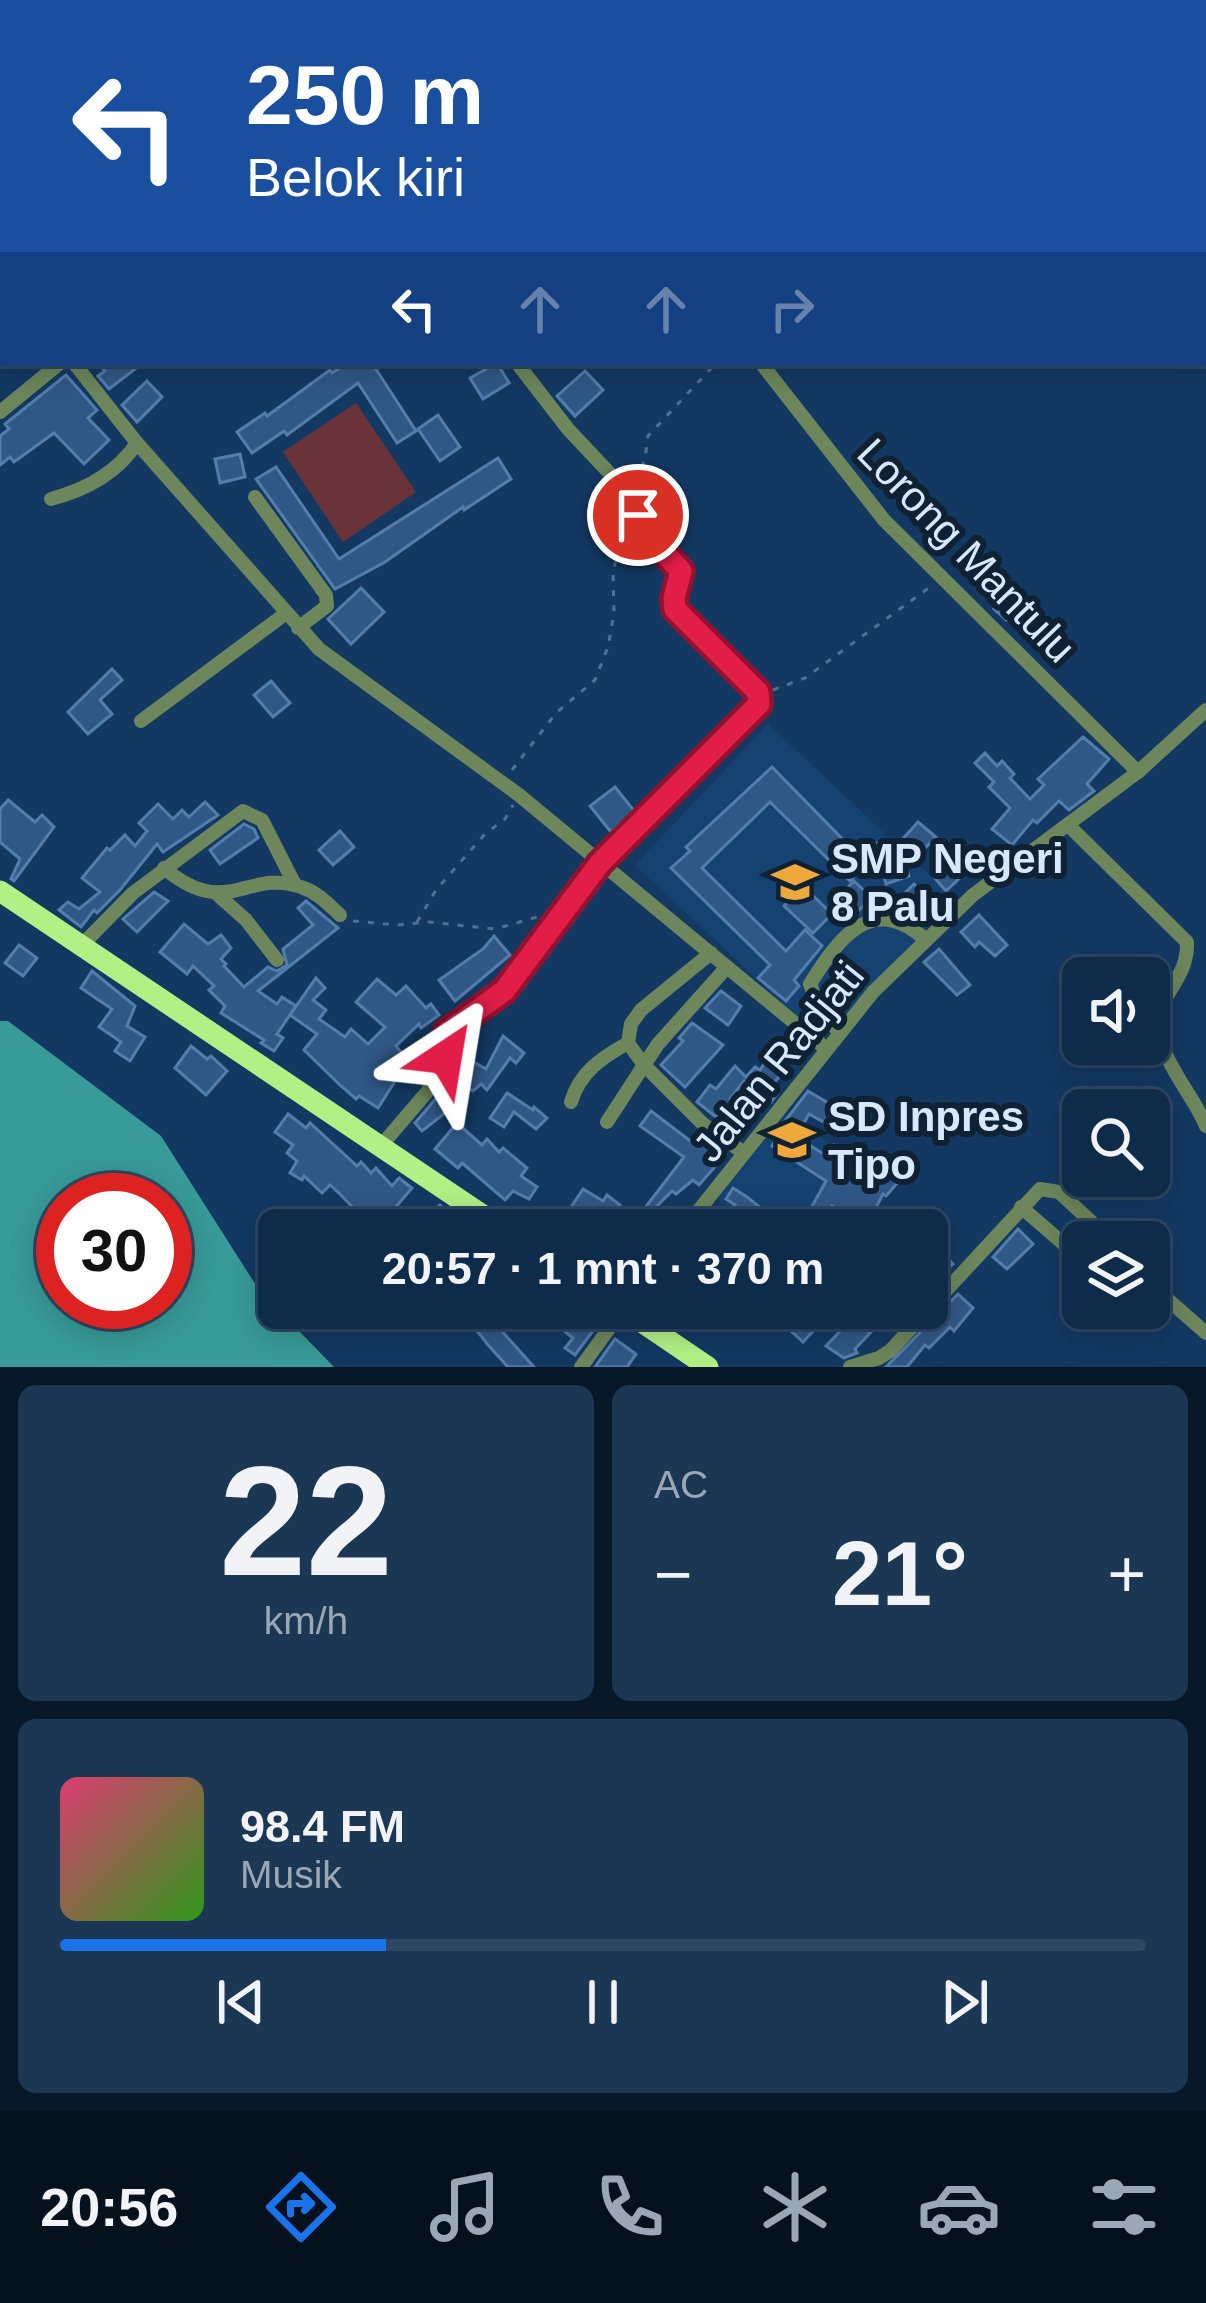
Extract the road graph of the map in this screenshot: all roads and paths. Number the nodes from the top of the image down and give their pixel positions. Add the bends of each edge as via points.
1 (56, 366) edge
2 (76, 366) edge
3 (519, 366) edge
4 (713, 366) edge
5 (763, 366) edge
6 (0, 412) edge
7 (137, 443) junction
8 (629, 494) junction
9 (255, 497) dead end
10 (51, 499) dead end
11 (940, 579) junction
12 (285, 614) junction
13 (298, 628) junction
14 (760, 695) junction
15 (1206, 710) edge
16 (141, 721) dead end
17 (1138, 772) junction
18 (502, 782) junction
19 (519, 795) junction
20 (1068, 825) junction
21 (600, 863) junction
22 (164, 868) junction
23 (296, 884) junction
24 (0, 891) edge
25 (218, 895) junction
26 (569, 907) junction
27 (340, 915) joint
28 (416, 923) junction
29 (926, 940) junction
30 (81, 946) junction
31 (711, 953) junction
32 (277, 960) dead end
33 (727, 967) junction
34 (839, 1032) junction
35 (628, 1043) junction
36 (825, 1048) junction
37 (644, 1065) junction
38 (571, 1102) dead end
39 (607, 1122) dead end
40 (1206, 1126) edge
41 (380, 1147) junction
42 (744, 1153) junction
43 (467, 1205) junction
44 (1021, 1207) junction
45 (465, 1209) edge
46 (473, 1209) edge
47 (700, 1209) edge
48 (1089, 1221) edge
49 (1062, 1243) edge
50 (1170, 1301) edge
51 (607, 1329) edge
52 (653, 1329) edge
53 (1206, 1333) edge
54 (581, 1367) edge
55 (708, 1367) edge
56 (850, 1367) edge

1 - 6 street
2 - 7 street
3 - 8 street
4 - 8 path via 648,436
5 - 11 street, Lorong Mantulu
7 - 10 street via 84,489
7 - 12 street
8 - 14 street via 644,528 681,571 675,609
8 - 18 path via 608,646 595,680 556,713
9 - 13 street via 326,595 327,605
11 - 14 path via 805,678
11 - 17 street, Lorong Mantulu
12 - 13 street
12 - 16 street
13 - 18 street
14 - 21 street via 757,707
15 - 17 street, Jalan Radjati
17 - 20 street, Jalan Radjati
18 - 19 street
19 - 21 street
19 - 28 path
20 - 29 street, Jalan Radjati
20 - 40 street via 1187,942 1158,1037
21 - 26 street
21 - 31 street
22 - 23 street via 246,812 262,820
22 - 25 street
22 - 30 street
23 - 25 street
23 - 27 street
24 - 30 highway
25 - 32 street
26 - 28 path via 495,928
26 - 41 street via 504,991 447,1032 444,1063
27 - 28 path
29 - 34 street, Jalan Radjati
29 - 34 street via 892,919 874,918 830,952 810,984
30 - 41 highway
31 - 33 street
31 - 35 street via 641,1010
33 - 36 street
33 - 37 street
34 - 36 street, Jalan Radjati
35 - 37 street
35 - 38 street via 577,1082
36 - 42 street, Jalan Radjati
37 - 39 street
37 - 42 street
41 - 43 highway
42 - 47 street, Jalan Radjati
43 - 45 street
43 - 46 highway
44 - 48 street via 1040,1189 1052,1189
44 - 49 street
44 - 56 street via 890,1351
50 - 53 street
51 - 54 street
52 - 55 highway

